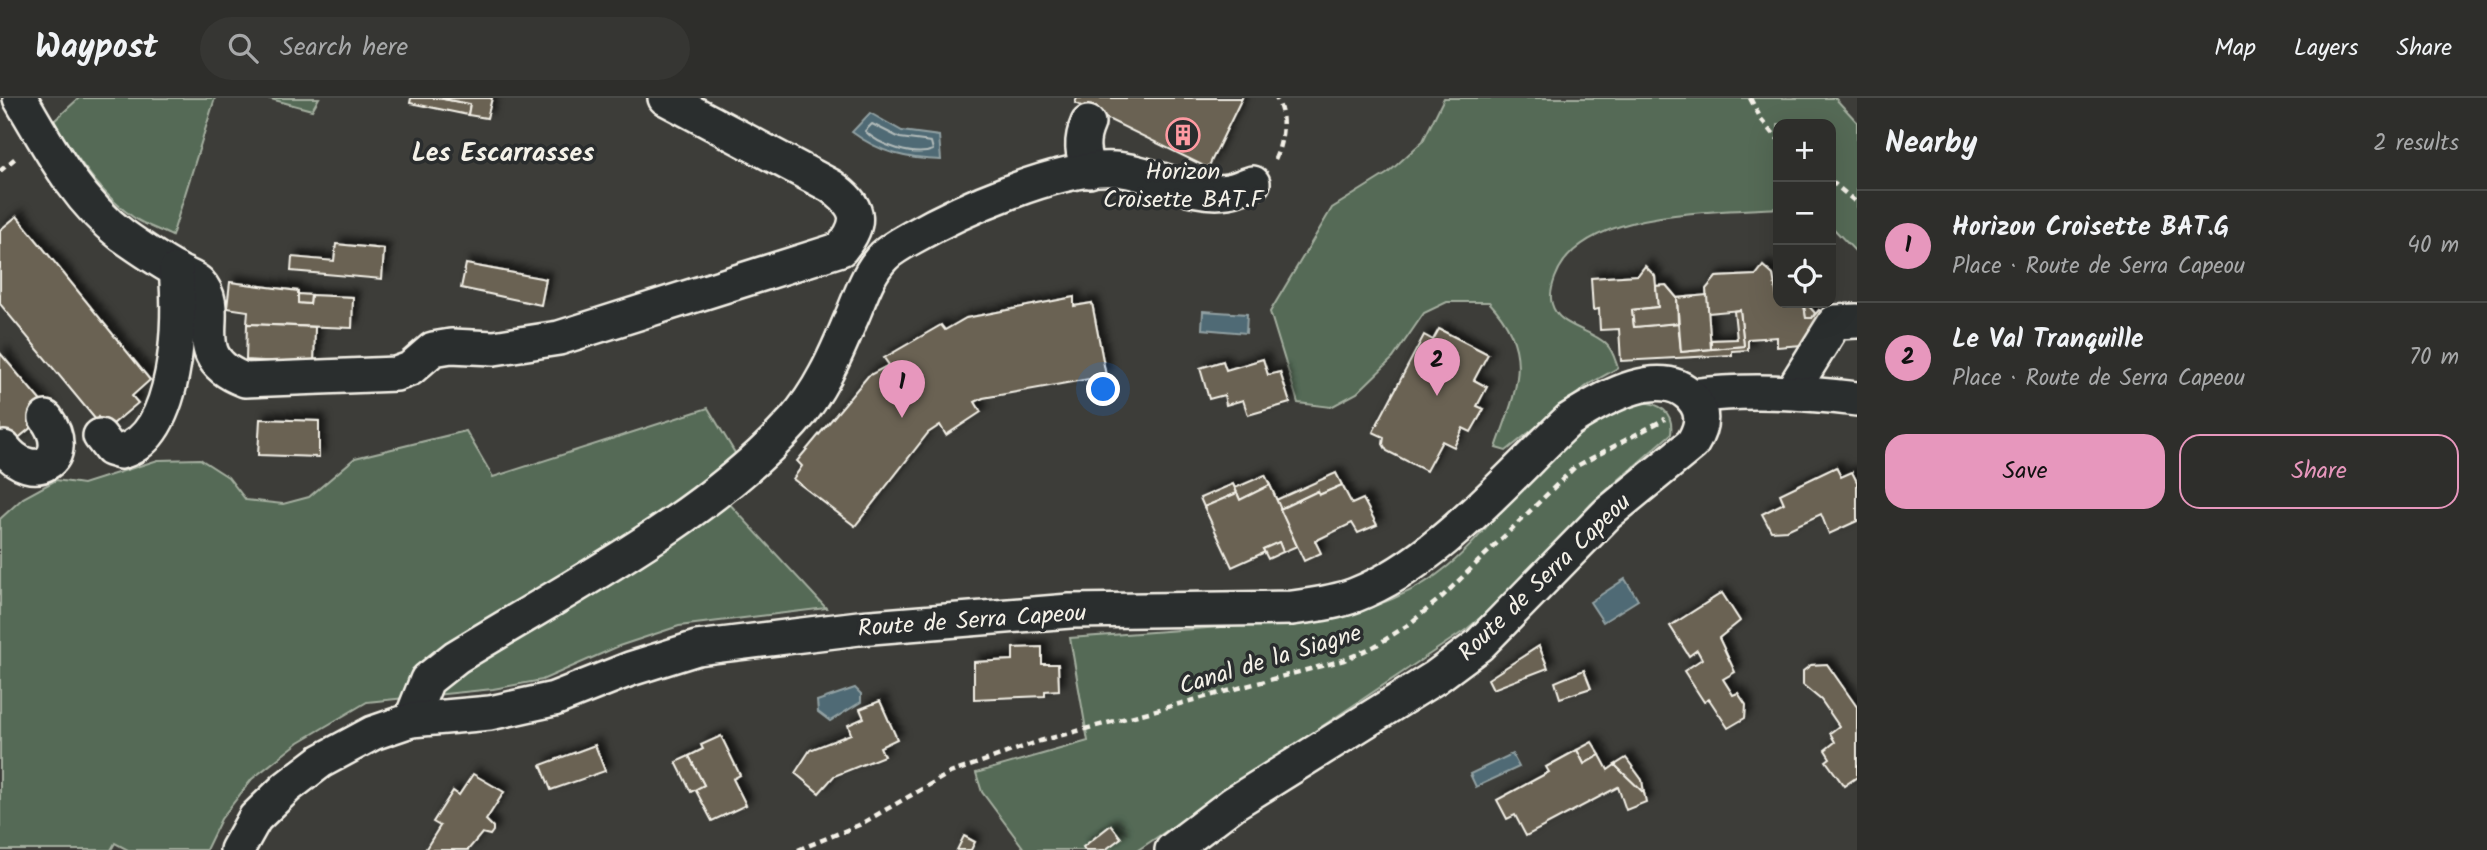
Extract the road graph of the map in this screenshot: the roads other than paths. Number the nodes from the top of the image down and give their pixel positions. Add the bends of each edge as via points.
1 (20, 98) edge
2 (665, 98) edge
3 (1088, 122) dead end
4 (1090, 171) junction
5 (1253, 183) road end
6 (853, 234) junction
7 (885, 255) junction
8 (176, 270) junction
9 (1857, 321) edge
10 (1792, 391) junction
11 (1691, 396) junction
12 (1857, 399) edge
13 (46, 418) dead end
14 (100, 436) dead end
15 (4, 448) dead end
16 (411, 720) junction
17 (237, 850) edge
18 (1172, 850) edge

1 - 8 street via 89,205 121,234
2 - 6 street via 831,186 850,200 857,217
3 - 4 street via 1082,152
4 - 5 street via 1115,169 1209,190 1228,191
4 - 7 street via 1044,181 984,203
6 - 7 street
6 - 8 street via 841,249 820,258 559,338 494,348 433,349 410,369 396,374 245,380 229,374 208,344 207,294 197,281
7 - 16 street via 872,273 823,380 762,454 714,495 659,532 456,657 427,680
8 - 14 street via 178,332 155,426 143,441 120,452 110,449
9 - 10 street via 1835,322
10 - 11 street, Route de Serra Capeou
10 - 12 street, Route de Serra Capeou
11 - 16 street, Route de Serra Capeou via 1681,387 1664,384 1621,392 1594,404 1569,420 1435,546 1399,572 1327,604 1070,611 859,628 697,648 554,699 490,713
11 - 18 street, Route de Serra Capeou via 1702,417 1692,444 1608,513 1479,645 1436,677 1234,803
13 - 15 street via 59,444 53,457 39,466 25,467
16 - 17 street, Route de Serra Capeou via 373,733 321,761 255,818

